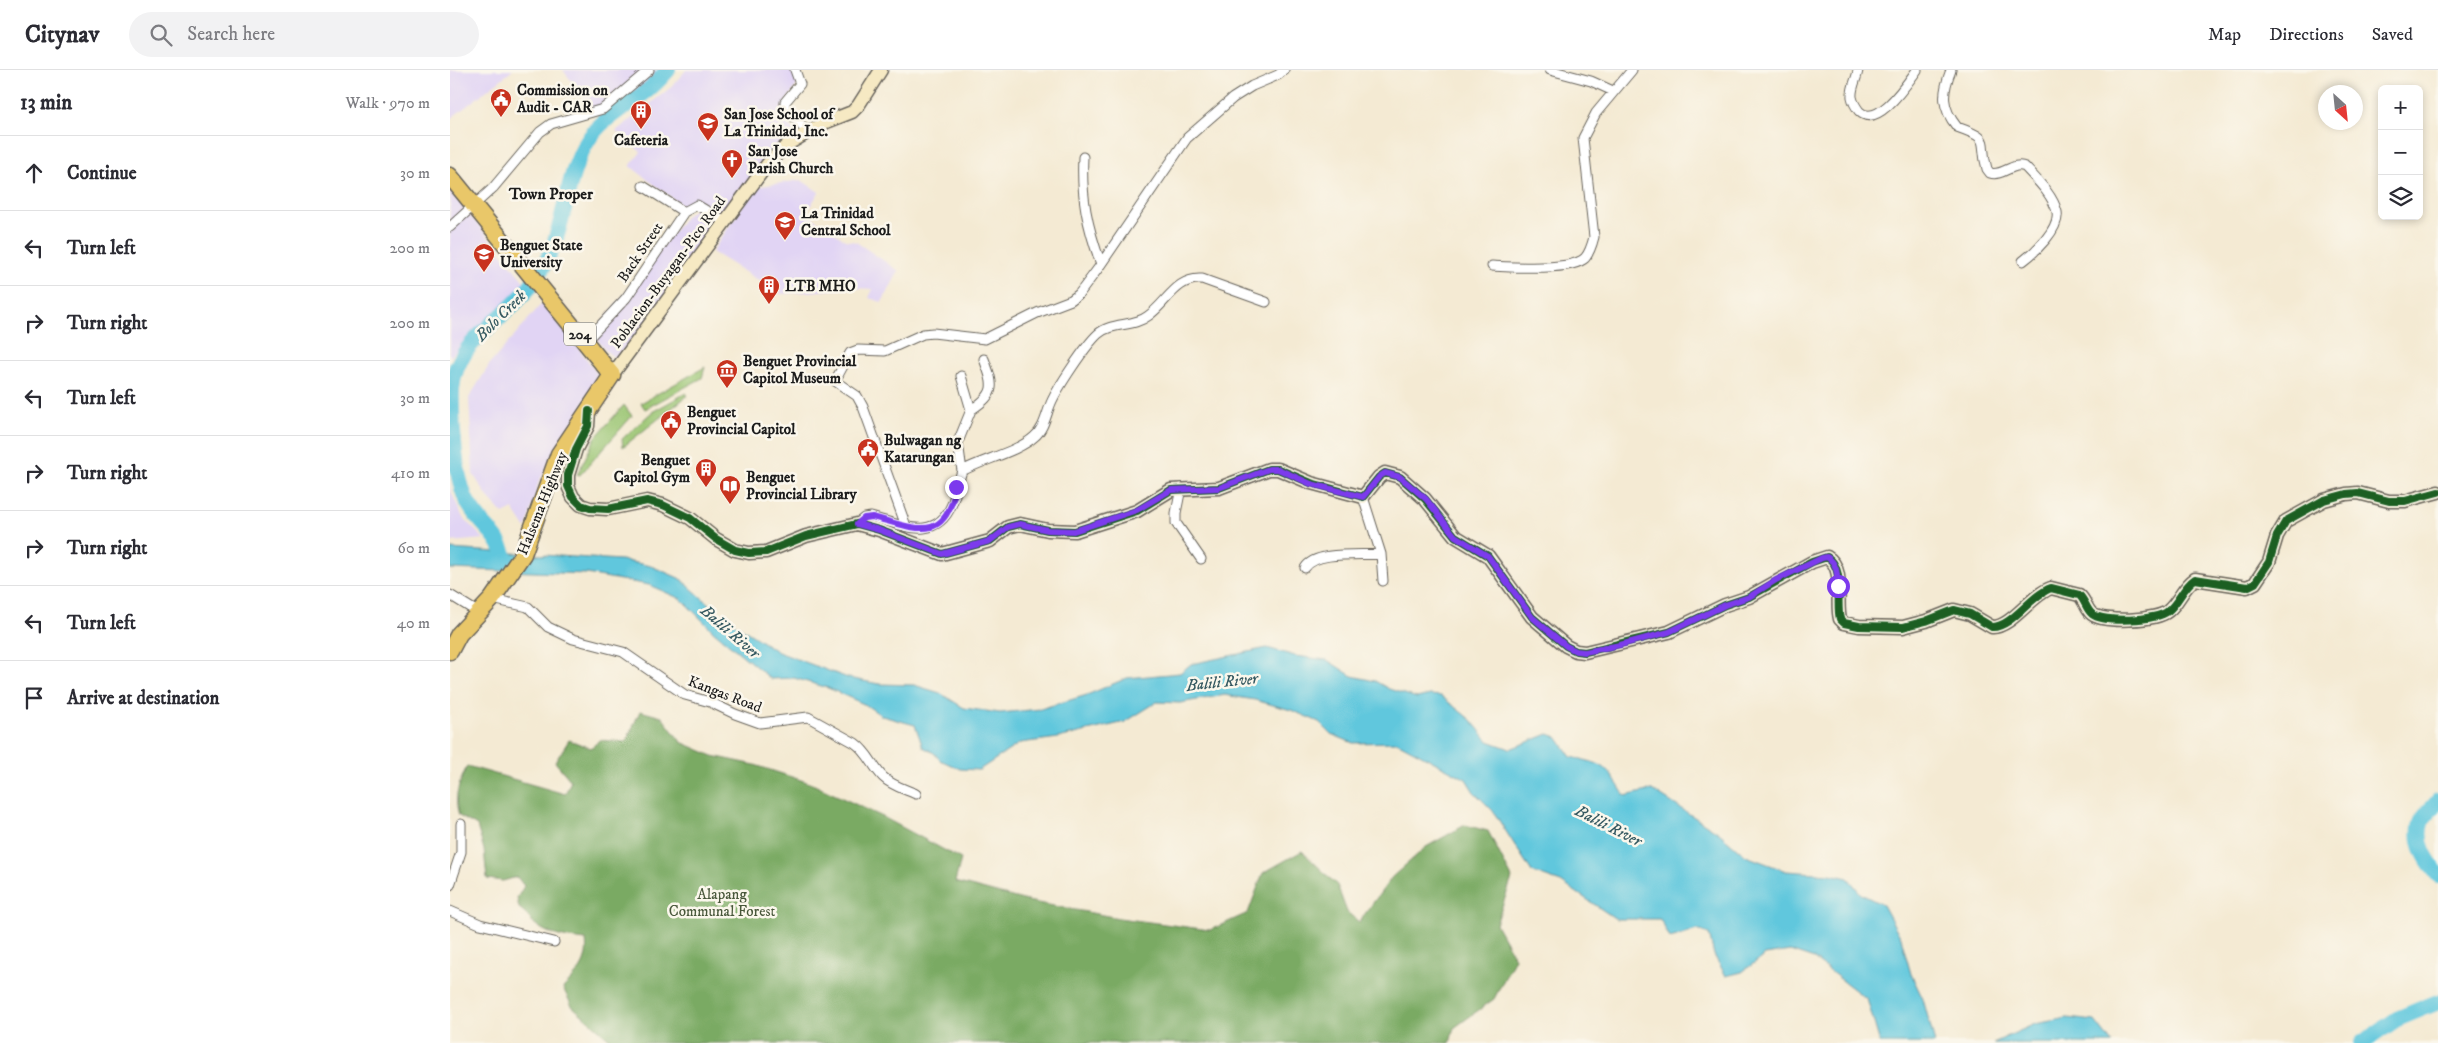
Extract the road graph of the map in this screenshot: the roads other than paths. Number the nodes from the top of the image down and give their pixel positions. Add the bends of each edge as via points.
1 (649, 70) edge
2 (795, 70) edge
3 (881, 70) edge
4 (1284, 70) edge
5 (1550, 70) edge
6 (1632, 70) edge
7 (1858, 70) edge
8 (1917, 70) edge
9 (1951, 70) edge
10 (1614, 91) junction
11 (808, 133) junction
12 (1083, 157) dead end
13 (450, 176) edge
14 (643, 186) dead end
15 (475, 206) junction
16 (684, 212) junction
17 (725, 222) junction
18 (450, 227) edge
19 (2022, 261) dead end
20 (1101, 264) junction
21 (1492, 266) dead end
22 (1266, 302) dead end
23 (585, 342) junction
24 (984, 359) dead end
25 (612, 375) junction
26 (961, 376) dead end
27 (972, 410) junction
28 (589, 411) junction
29 (962, 471) junction
30 (1181, 488) junction
31 (2438, 492) edge
32 (1363, 497) junction
33 (857, 524) junction
34 (906, 526) junction
35 (1381, 554) junction
36 (1201, 559) dead end
37 (1305, 568) dead end
38 (1383, 581) dead end
39 (450, 595) edge
40 (492, 599) junction
41 (479, 613) junction
42 (450, 651) edge
43 (916, 794) dead end
44 (461, 824) dead end
45 (450, 885) edge
46 (450, 911) edge
47 (554, 942) dead end

1 - 15 street via 604,109 558,122 540,132
2 - 11 street via 800,84 785,102 785,107
3 - 11 street, Poblacion-Buyagan-Pico Road via 852,112
4 - 20 street via 1233,98 1188,138
5 - 10 street
6 - 10 street
7 - 8 street via 1852,96 1858,110 1870,115 1887,106
9 - 19 street via 1944,85 1945,104 1957,127 1977,134 1984,141 1990,173 1998,174 2016,166 2025,167 2054,205 2056,219 2048,236 2038,250
10 - 21 street via 1596,113 1583,138 1594,237 1591,250 1573,265
11 - 17 street, Poblacion-Buyagan-Pico Road via 788,144 769,162
12 - 20 street via 1085,211
13 - 15 highway, 204
14 - 16 street
15 - 18 street
15 - 23 highway, 204
16 - 17 street via 697,205
16 - 23 street, Back Street via 626,298
17 - 25 street, Poblacion-Buyagan-Pico Road
20 - 34 street via 1071,300 1037,313 996,335 977,340 923,334 885,351 854,350 846,358 835,381 857,396 863,406
22 - 29 street via 1202,279 1184,282 1147,317 1135,323 1107,328 1097,335 1057,390 1036,436 1019,447
23 - 25 highway, 204
24 - 27 street via 992,388 990,395
25 - 28 highway, Halsema Highway
26 - 27 street
27 - 29 street via 958,442
28 - 33 street via 588,426 568,475 572,497 581,505 608,509 647,501 663,505 690,518 722,543 749,553 766,552 806,536
28 - 40 highway, Halsema Highway via 559,454 523,554
29 - 34 street via 953,503 941,522 924,529
30 - 32 street via 1219,488 1258,471 1278,469 1311,484
30 - 33 street via 1162,494 1137,510 1082,529 1066,532 1020,524 1008,527 990,541 942,554
30 - 36 street via 1176,523
31 - 32 street via 2405,501 2389,501 2358,493 2324,500 2286,521 2277,536 2269,562 2255,583 2247,587 2195,579 2170,609 2156,617 2120,620 2097,616 2090,612 2079,595 2051,588 2034,597 1997,628 1961,610 1912,626 1850,625 1840,619 1836,569 1827,557 1749,597 1669,632 1585,652 1566,646 1532,617 1488,556 1455,536 1426,499 1400,477 1385,473
32 - 35 street
33 - 34 street via 872,517
35 - 37 street via 1318,558
35 - 38 street
39 - 41 street
40 - 41 highway, Halsema Highway
40 - 43 street, Kangas Road via 522,604 548,627 573,639 623,652 685,696 718,705 753,721 770,723 808,717 862,748 890,783
41 - 42 highway, Halsema Highway via 459,634
44 - 45 street via 460,857
46 - 47 street via 480,924

